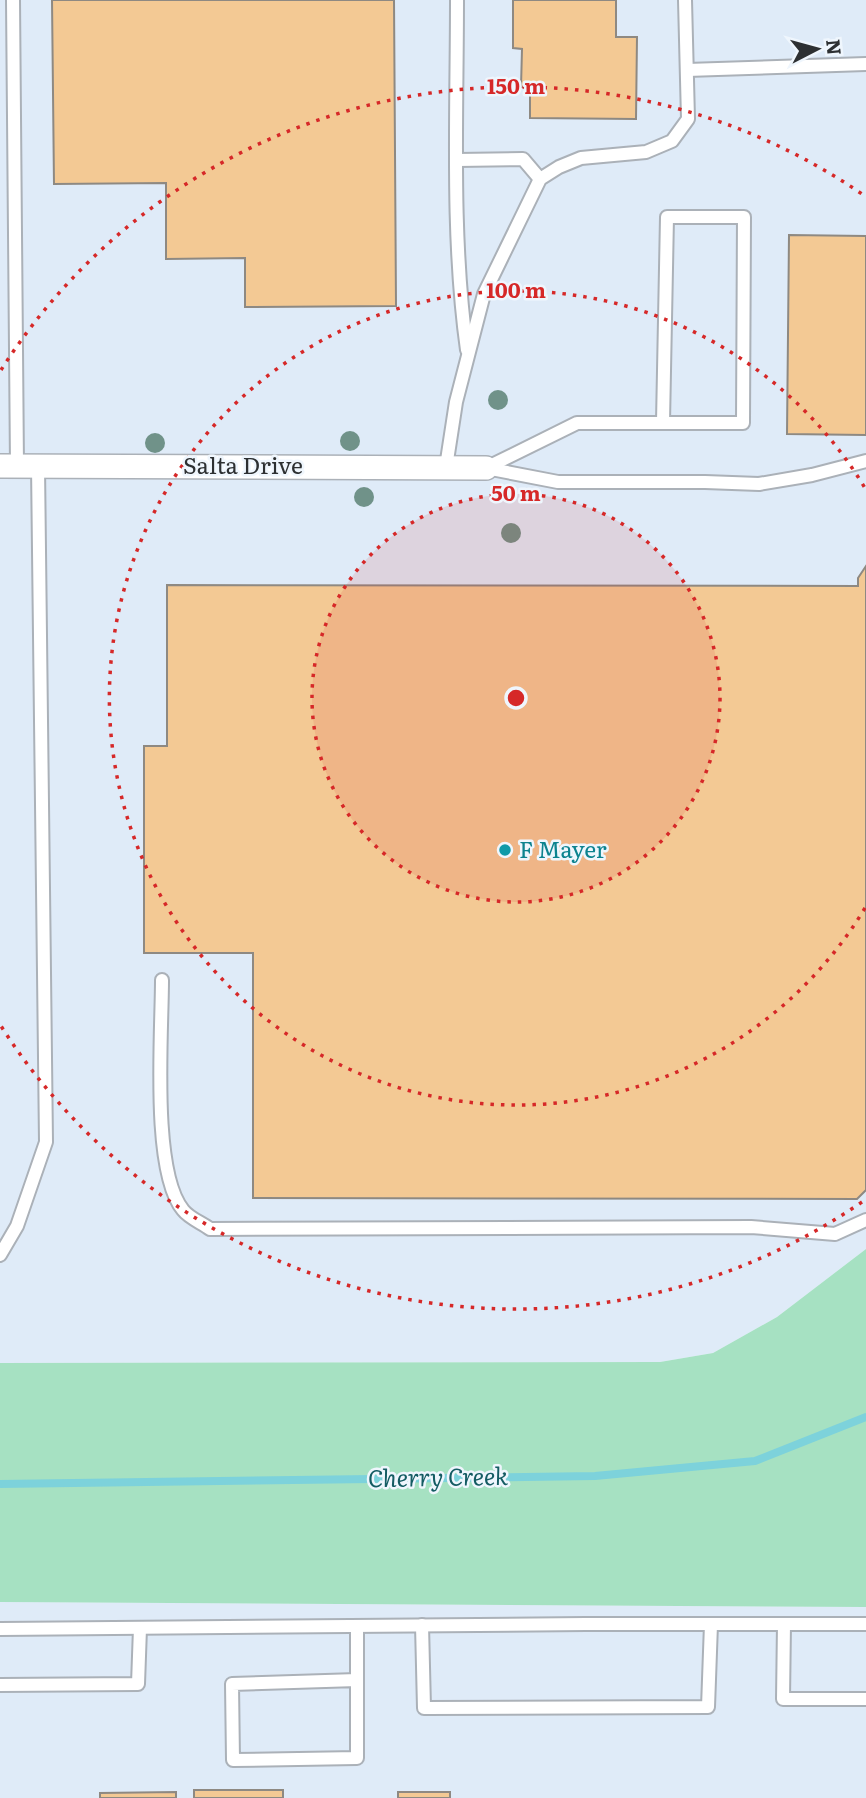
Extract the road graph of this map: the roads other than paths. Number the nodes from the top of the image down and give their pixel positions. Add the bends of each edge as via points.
1 (13, 0) edge
2 (457, 0) edge
3 (685, 0) edge
4 (866, 64) edge
5 (687, 70) junction
6 (457, 160) junction
7 (540, 178) junction
8 (468, 357) junction
9 (663, 422) junction
10 (866, 461) edge
11 (18, 466) edge
12 (446, 467) junction
13 (486, 468) junction
14 (162, 980) dead end
15 (866, 1220) edge
16 (0, 1255) edge
17 (711, 1624) junction
18 (784, 1624) junction
19 (866, 1624) edge
20 (422, 1625) junction
21 (357, 1626) junction
22 (140, 1628) junction
23 (0, 1629) edge
24 (357, 1680) junction
25 (0, 1685) edge
26 (866, 1699) edge

1 - 11 lane
2 - 6 lane
3 - 5 lane
4 - 5 lane
5 - 7 lane via 688,119 671,141 646,152 580,158
6 - 7 lane via 523,159
6 - 8 lane via 460,304
7 - 8 lane via 484,294
8 - 12 lane
9 - 9 lane via 667,217 744,217 743,422
9 - 13 lane via 578,423
10 - 13 lane via 760,484 558,482
11 - 12 street, Salta Drive
11 - 16 lane via 46,1142 17,1226
12 - 13 street, Salta Drive
14 - 15 lane via 162,1141 170,1188 184,1212 210,1229 751,1227 835,1234
17 - 18 lane
17 - 20 lane
17 - 20 lane via 708,1707 424,1708
18 - 19 lane
18 - 26 lane via 783,1699
20 - 21 lane
21 - 22 lane
21 - 24 lane
22 - 23 lane
22 - 25 lane via 138,1684
24 - 24 lane via 232,1684 233,1760 356,1758

